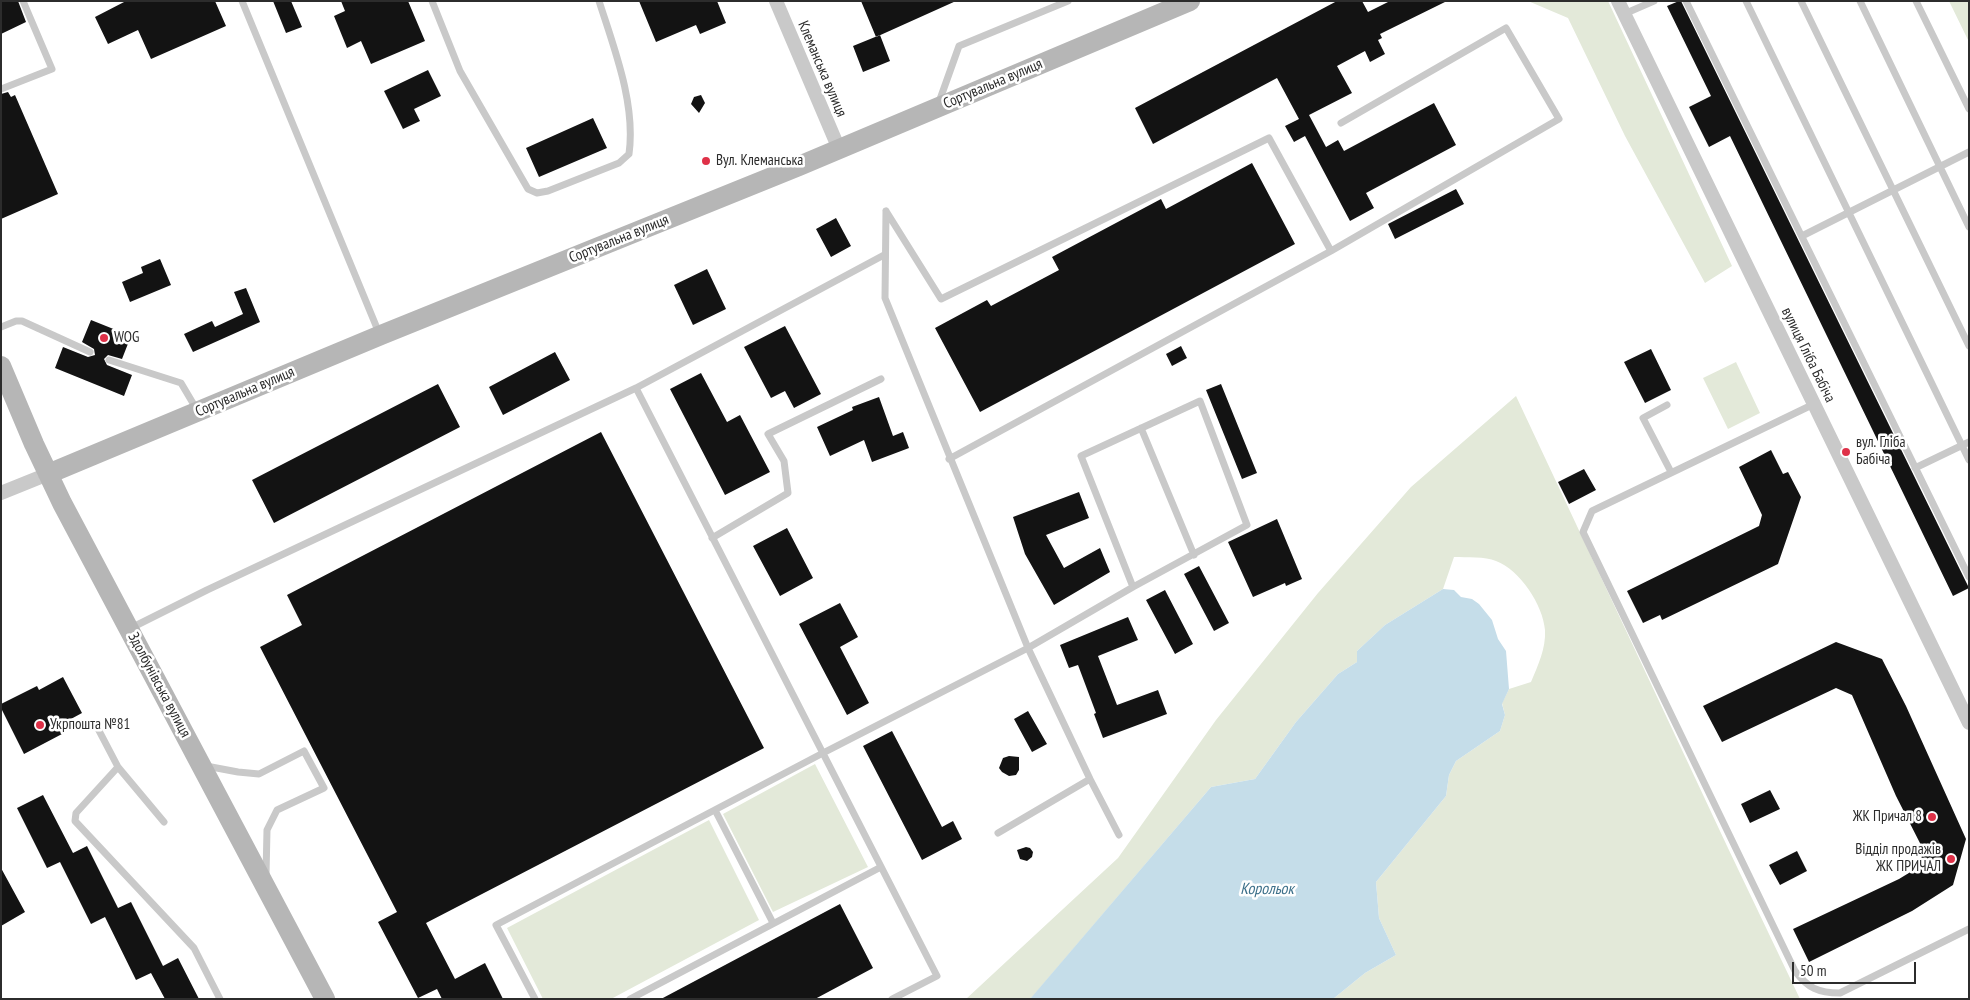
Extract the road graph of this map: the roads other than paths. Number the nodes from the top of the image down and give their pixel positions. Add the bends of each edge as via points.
1 (24, 1) edge
2 (242, 1) edge
3 (432, 1) edge
4 (599, 1) edge
5 (776, 1) edge
6 (1068, 1) edge
7 (1190, 1) edge
8 (1618, 1) edge
9 (1654, 1) edge
10 (1686, 1) edge
11 (1746, 1) edge
12 (1801, 1) edge
13 (1860, 1) edge
14 (1916, 1) edge
15 (1624, 14) junction
16 (1, 89) edge
17 (937, 108) junction
18 (1969, 109) edge
19 (1341, 124) dead end
20 (839, 149) junction
21 (1969, 152) edge
22 (1940, 166) junction
23 (1893, 190) junction
24 (1849, 212) junction
25 (1969, 227) edge
26 (1802, 236) junction
27 (1331, 251) junction
28 (884, 255) junction
29 (1, 327) edge
30 (380, 336) junction
31 (1969, 346) edge
32 (90, 352) dead end
33 (109, 360) dead end
34 (1, 366) edge
35 (881, 379) dead end
36 (636, 388) junction
37 (1814, 404) junction
38 (1668, 405) dead end
39 (198, 412) junction
40 (1141, 428) junction
41 (1965, 444) edge
42 (949, 459) junction
43 (1969, 460) edge
44 (1916, 468) junction
45 (1672, 472) junction
46 (48, 474) junction
47 (1, 493) edge
48 (712, 538) junction
49 (1194, 555) junction
50 (1969, 576) edge
51 (1133, 587) junction
52 (129, 629) junction
53 (1028, 648) junction
54 (95, 723) dead end
55 (1969, 723) edge
56 (823, 753) junction
57 (201, 765) junction
58 (118, 767) junction
59 (1090, 779) junction
60 (715, 810) junction
61 (164, 822) dead end
62 (998, 833) dead end
63 (1119, 835) dead end
64 (881, 867) junction
65 (265, 886) junction
66 (773, 923) junction
67 (1969, 929) edge
68 (220, 999) edge
69 (325, 999) edge
70 (535, 999) edge
71 (630, 999) edge
72 (892, 999) edge

1 - 16 lane via 52,69
2 - 30 lane
3 - 4 lane via 460,71 528,188 537,193 619,162 629,154 632,138 622,70
5 - 20 street, Клеманська вулиця
6 - 17 lane via 959,46
7 - 17 street, Сортувальна вулиця
8 - 15 street, вулиця Гліба Бабіча
9 - 15 lane
10 - 26 lane
11 - 24 lane
12 - 23 lane
13 - 22 lane
14 - 18 lane
15 - 37 street, вулиця Гліба Бабіча
17 - 20 street, Сортувальна вулиця
19 - 27 lane via 1506,28 1559,119
20 - 30 street, Сортувальна вулиця
21 - 22 lane
22 - 23 lane
22 - 25 lane
23 - 24 lane
23 - 31 lane
24 - 26 lane
24 - 41 lane
26 - 44 lane
27 - 28 lane via 1268,138 941,299 886,211
27 - 42 lane
28 - 36 lane
28 - 42 lane via 885,298
29 - 32 lane via 22,321
30 - 39 street, Сортувальна вулиця
33 - 39 lane via 181,383
34 - 46 street, Здолбунівська вулиця
35 - 48 lane via 768,434 784,461 788,493
36 - 48 lane
36 - 52 lane
37 - 45 lane
37 - 55 street, вулиця Гліба Бабіча
38 - 45 lane via 1643,418
39 - 46 street, Сортувальна вулиця
40 - 49 lane
40 - 49 lane via 1200,401 1247,525
40 - 51 lane via 1081,456
41 - 43 lane
41 - 44 lane
42 - 53 lane
44 - 50 lane
45 - 67 lane via 1592,511 1584,532 1795,971 1804,983 1814,989 1840,993
46 - 47 street
46 - 52 street, Здолбунівська вулиця
48 - 56 lane
49 - 51 lane
51 - 53 lane
52 - 57 street, Здолбунівська вулиця
53 - 56 lane
53 - 59 lane
54 - 58 lane
56 - 60 lane
56 - 64 lane
57 - 65 street, Здолбунівська вулиця
57 - 65 lane via 259,774 304,751 324,788 277,810 267,830
58 - 61 lane
58 - 68 lane via 76,814 75,821 194,948
59 - 62 lane
59 - 63 lane
60 - 66 lane
60 - 70 lane via 496,925
64 - 66 lane
64 - 72 lane via 937,976
65 - 69 street, Здолбунівська вулиця
66 - 71 lane

